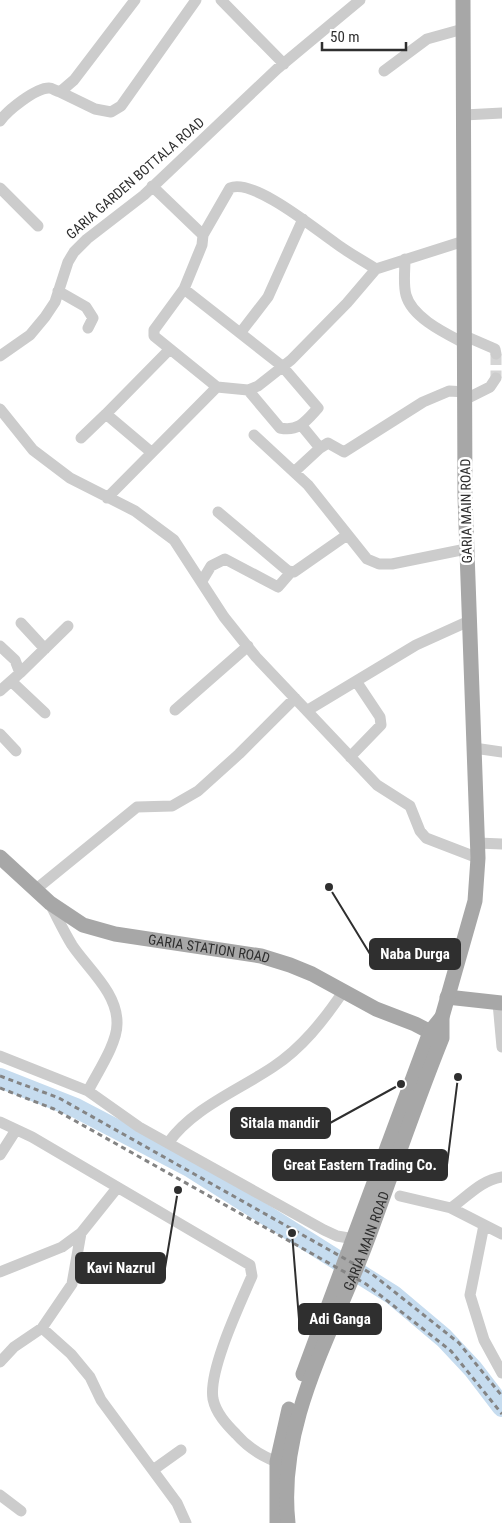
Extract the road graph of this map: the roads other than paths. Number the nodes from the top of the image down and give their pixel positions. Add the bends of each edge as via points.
1 (134, 0) edge
2 (196, 0) edge
3 (221, 0) edge
4 (360, 0) edge
5 (463, 0) edge
6 (463, 29) junction
7 (284, 64) junction
8 (384, 71) dead end
9 (60, 92) junction
10 (502, 113) edge
11 (464, 115) junction
12 (0, 121) edge
13 (152, 186) junction
14 (0, 188) edge
15 (303, 219) junction
16 (38, 226) dead end
17 (203, 235) junction
18 (464, 241) junction
19 (405, 259) junction
20 (376, 269) junction
21 (184, 289) junction
22 (58, 291) junction
23 (88, 328) dead end
24 (241, 332) junction
25 (466, 340) junction
26 (170, 349) junction
27 (496, 354) dead end
28 (0, 356) edge
29 (282, 366) junction
30 (496, 378) dead end
31 (217, 387) junction
32 (248, 390) junction
33 (466, 396) junction
34 (0, 409) edge
35 (106, 414) junction
36 (302, 426) junction
37 (254, 435) dead end
38 (81, 438) dead end
39 (320, 448) junction
40 (151, 452) junction
41 (294, 472) junction
42 (107, 498) junction
43 (218, 512) dead end
44 (347, 535) junction
45 (466, 549) junction
46 (291, 572) junction
47 (202, 581) junction
48 (469, 621) junction
49 (21, 623) dead end
50 (68, 626) dead end
51 (0, 646) edge
52 (248, 646) junction
53 (45, 649) junction
54 (16, 677) junction
55 (356, 681) junction
56 (0, 692) edge
57 (295, 698) junction
58 (174, 710) dead end
59 (308, 710) junction
60 (45, 713) dead end
61 (0, 734) edge
62 (474, 748) junction
63 (16, 751) dead end
64 (502, 752) edge
65 (350, 756) junction
66 (502, 844) edge
67 (478, 851) junction
68 (0, 857) edge
69 (35, 890) junction
70 (50, 903) junction
71 (343, 992) junction
72 (448, 997) junction
73 (500, 1003) edge
74 (436, 1035) junction
75 (502, 1047) edge
76 (0, 1056) edge
77 (88, 1091) junction
78 (0, 1122) edge
79 (16, 1130) junction
80 (168, 1144) junction
81 (0, 1155) edge
82 (502, 1177) edge
83 (117, 1188) junction
84 (400, 1196) dead end
85 (451, 1208) junction
86 (484, 1225) junction
87 (81, 1233) junction
88 (502, 1234) edge
89 (360, 1240) junction
90 (0, 1272) edge
91 (42, 1328) junction
92 (0, 1362) edge
93 (502, 1373) edge
94 (181, 1450) dead end
95 (282, 1464) junction
96 (153, 1470) junction
97 (0, 1495) edge
98 (22, 1511) dead end
99 (186, 1523) edge
100 (277, 1523) edge
101 (288, 1523) edge

1 - 9 street via 74,80
2 - 9 street via 121,106 112,112 104,112
3 - 7 street
4 - 7 street, GARIA GARDEN BOTTALA ROAD
5 - 6 main road, GARIA MAIN ROAD
6 - 8 street via 427,39
6 - 11 main road, GARIA MAIN ROAD
7 - 13 street, GARIA GARDEN BOTTALA ROAD
9 - 12 street via 49,88 37,90
10 - 11 street
11 - 18 main road, GARIA MAIN ROAD
13 - 17 street
13 - 22 street, GARIA GARDEN BOTTALA ROAD via 74,252
14 - 16 street
15 - 17 street via 244,186 236,185 230,188
15 - 20 street
15 - 24 street via 268,297
17 - 21 street
18 - 19 street
18 - 25 main road, GARIA MAIN ROAD
19 - 20 street
19 - 25 street via 406,297 435,328
20 - 29 street via 347,304
21 - 24 street
21 - 26 street via 154,330 158,341
22 - 23 street via 86,308 93,318
22 - 28 street, GARIA GARDEN BOTTALA ROAD via 50,310 30,334
24 - 29 street
25 - 27 street via 490,345
25 - 33 main road, GARIA MAIN ROAD
26 - 31 street
26 - 35 street
29 - 32 street
29 - 36 street via 318,408
30 - 33 street via 490,387
31 - 32 street
31 - 40 street
32 - 36 street via 280,428 288,430
33 - 39 street via 449,391 423,402 344,452 328,443
33 - 45 main road, GARIA MAIN ROAD
34 - 42 street via 33,450 70,478
35 - 38 street
35 - 40 street
36 - 39 street
37 - 41 street
39 - 41 street
40 - 42 street
41 - 44 street via 326,506
42 - 47 street via 135,511 174,540
43 - 46 street
44 - 45 street via 367,559 379,564
44 - 46 street
45 - 48 main road, GARIA MAIN ROAD
46 - 47 street via 278,587 225,558 211,566
47 - 52 street via 224,617
48 - 55 street via 416,645
48 - 62 main road, GARIA MAIN ROAD
49 - 53 street
50 - 53 street
51 - 54 street via 15,660
52 - 57 street
52 - 58 street
53 - 54 street
54 - 56 street
54 - 60 street
55 - 59 street
55 - 65 street via 380,717 381,725
57 - 59 street
57 - 69 street via 198,791 172,806 137,807
59 - 65 street
61 - 63 street
62 - 64 street
62 - 67 main road, GARIA MAIN ROAD
65 - 67 street via 377,785 410,806 426,838
66 - 67 street
67 - 72 main road, GARIA MAIN ROAD via 475,901
68 - 69 main road, GARIA STATION ROAD
69 - 70 main road, GARIA STATION ROAD
70 - 71 main road, GARIA STATION ROAD via 96,930 261,956 312,974
70 - 77 street via 72,945 111,998 116,1011 115,1037
71 - 74 main road, GARIA STATION ROAD
71 - 80 street via 321,1024 286,1057 188,1120
72 - 73 main road
72 - 74 main road, GARIA MAIN ROAD
73 - 75 street
74 - 89 main road, GARIA MAIN ROAD
76 - 77 street
77 - 80 street
78 - 79 street
79 - 81 street
79 - 83 street
80 - 89 street via 324,1230
82 - 85 street via 479,1186
83 - 87 street
83 - 95 street via 250,1265 252,1276 218,1364 212,1389 222,1419 248,1448
84 - 85 street
85 - 86 street
86 - 88 street
86 - 93 street via 470,1295 484,1340
87 - 90 street via 62,1247
87 - 91 street via 72,1284
89 - 95 main road, GARIA MAIN ROAD via 332,1309
91 - 92 street via 14,1346
91 - 96 street via 71,1354 90,1377 101,1400
94 - 96 street
95 - 100 main road, GARIA MAIN ROAD
95 - 101 main road, GARIA MAIN ROAD
96 - 99 street via 177,1503
97 - 98 street

